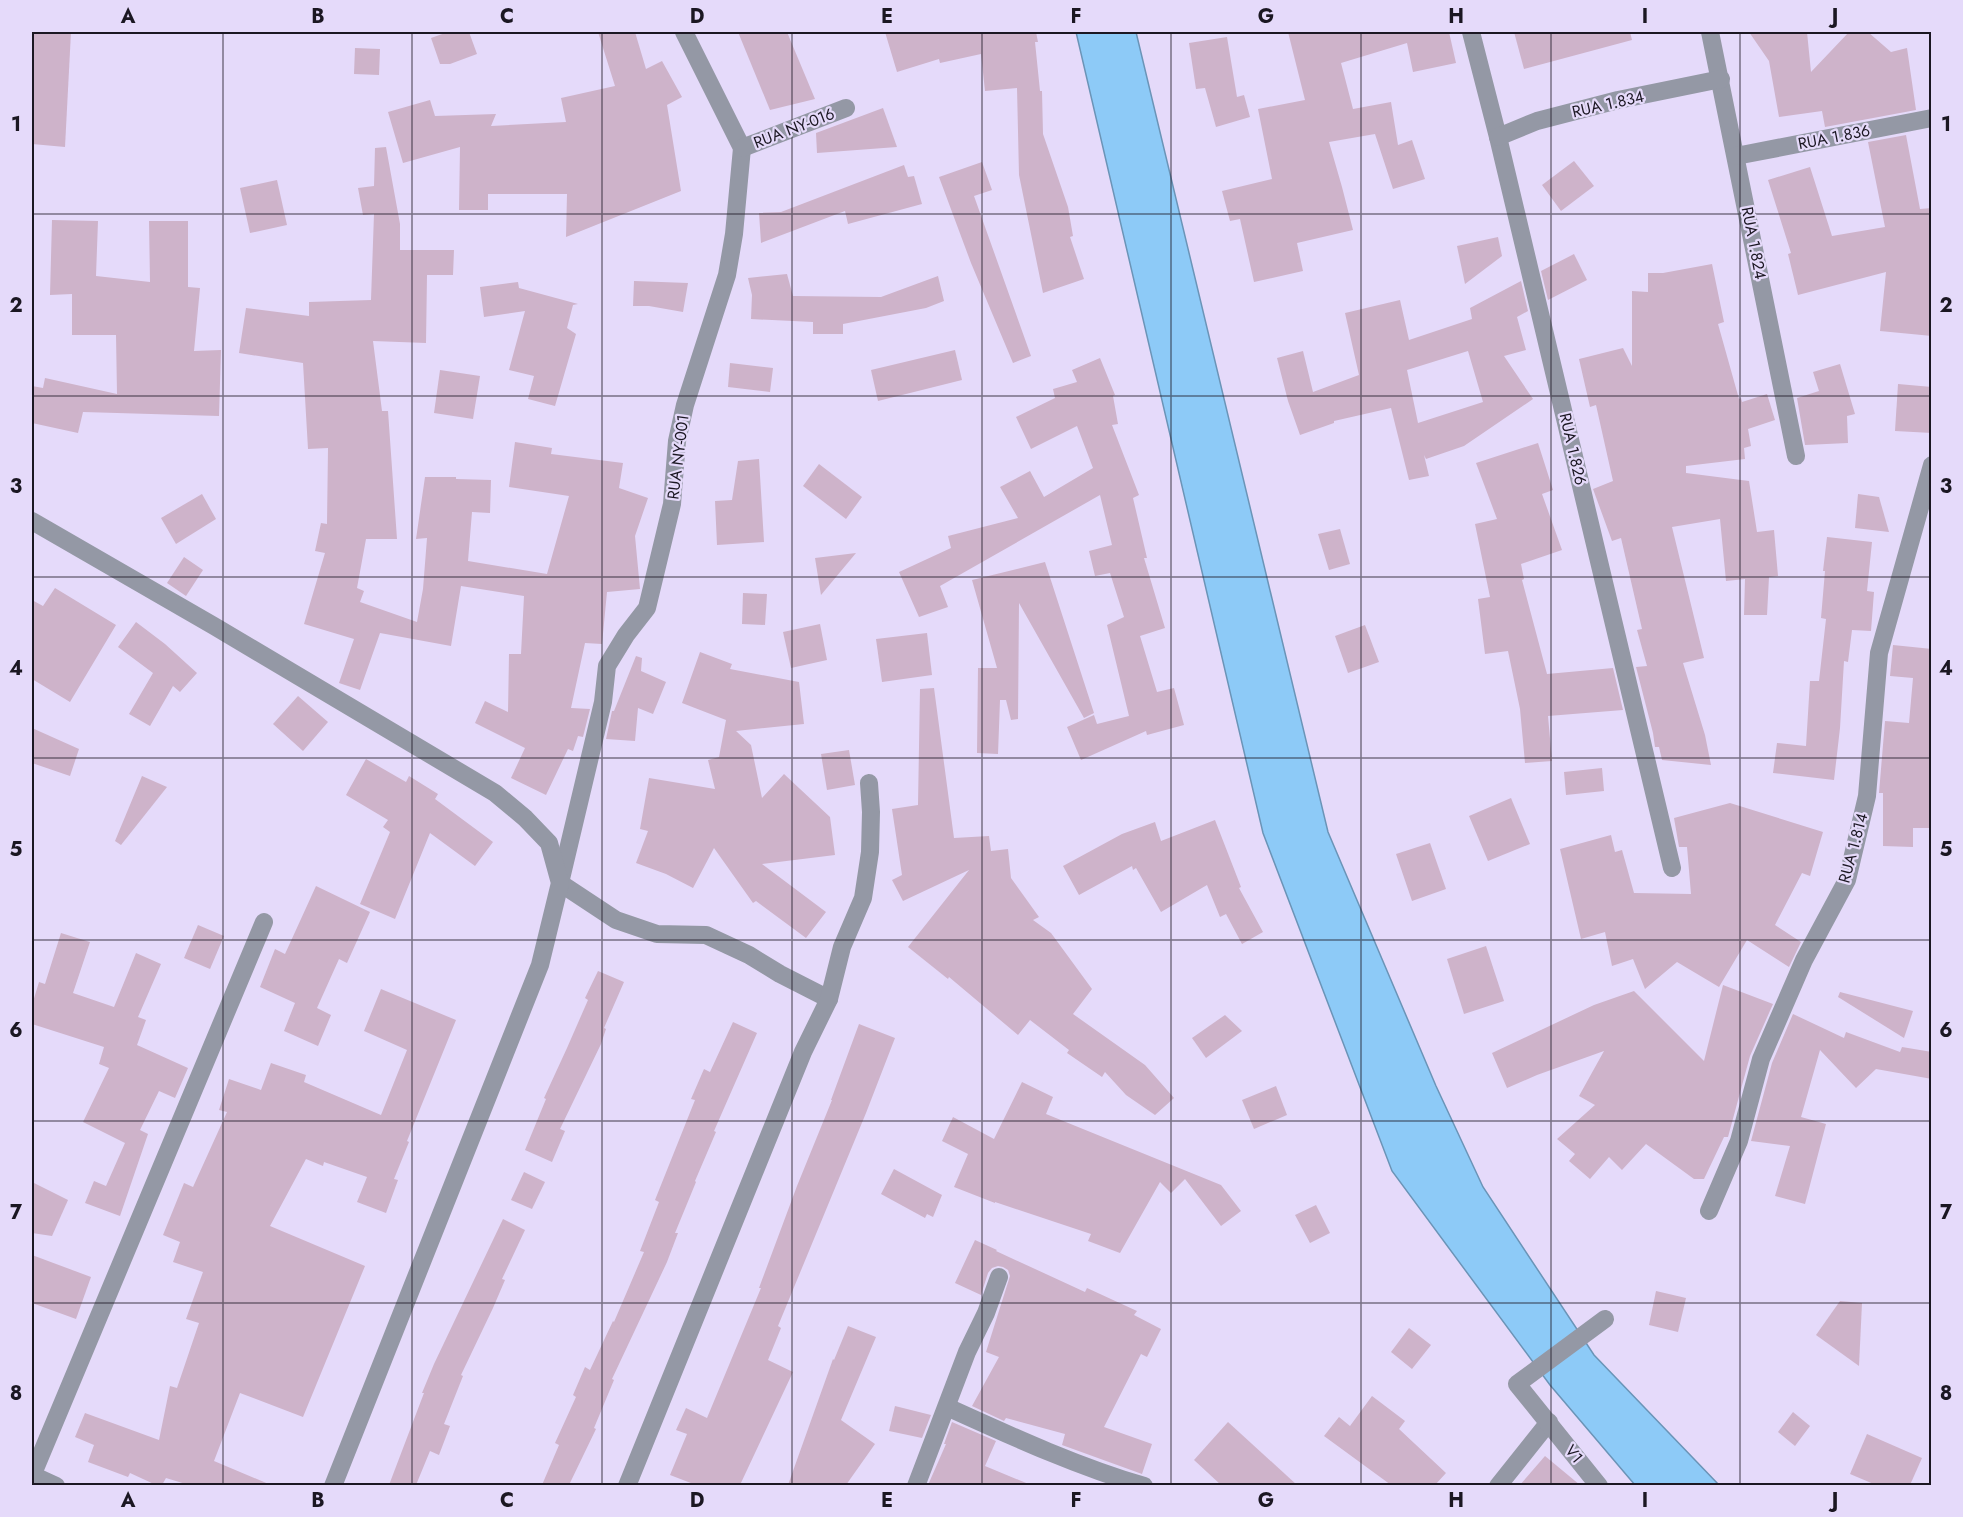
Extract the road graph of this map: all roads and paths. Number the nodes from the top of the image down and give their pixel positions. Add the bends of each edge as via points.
1 (684, 32) edge
2 (1471, 32) edge
3 (1710, 32) edge
4 (1721, 79) junction
5 (846, 108) dead end
6 (1932, 118) edge
7 (1498, 137) junction
8 (742, 148) junction
9 (1736, 156) junction
10 (1796, 456) dead end
11 (1932, 465) edge
12 (32, 521) edge
13 (869, 783) dead end
14 (1672, 868) dead end
15 (560, 883) junction
16 (264, 922) dead end
17 (828, 999) junction
18 (1709, 1211) dead end
19 (999, 1277) dead end
20 (1598, 1325) dead end
21 (946, 1407) junction
22 (1549, 1422) junction
23 (32, 1476) edge
24 (56, 1485) edge
25 (333, 1485) edge
26 (627, 1485) edge
27 (916, 1485) edge
28 (1144, 1485) edge
29 (1498, 1485) edge
30 (1599, 1485) edge

1 - 8 street
2 - 7 street, RUA 1.826
3 - 4 street, RUA 1.824
4 - 7 street, RUA 1.834 via 1618,100 1538,121
4 - 9 street, RUA 1.824
5 - 8 street, RUA NY-016
6 - 9 street, RUA 1.836
7 - 14 street, RUA 1.826
8 - 15 street, RUA NY-001 via 727,275 685,405 665,537 647,608 607,666 603,702
9 - 10 street, RUA 1.824
11 - 18 street, RUA 1.814 via 1880,653 1867,796 1847,880 1804,960 1761,1059 1739,1141
12 - 15 street via 495,793 549,843
13 - 17 street via 870,852 863,898 842,947
15 - 17 street via 616,920 657,934 706,935
15 - 25 street, RUA NY-001 via 537,971
16 - 23 street
17 - 26 street
19 - 21 street
20 - 22 street, V1 via 1517,1384
21 - 27 street
21 - 28 street via 1042,1450
22 - 29 street
22 - 30 street, V1
23 - 24 street

